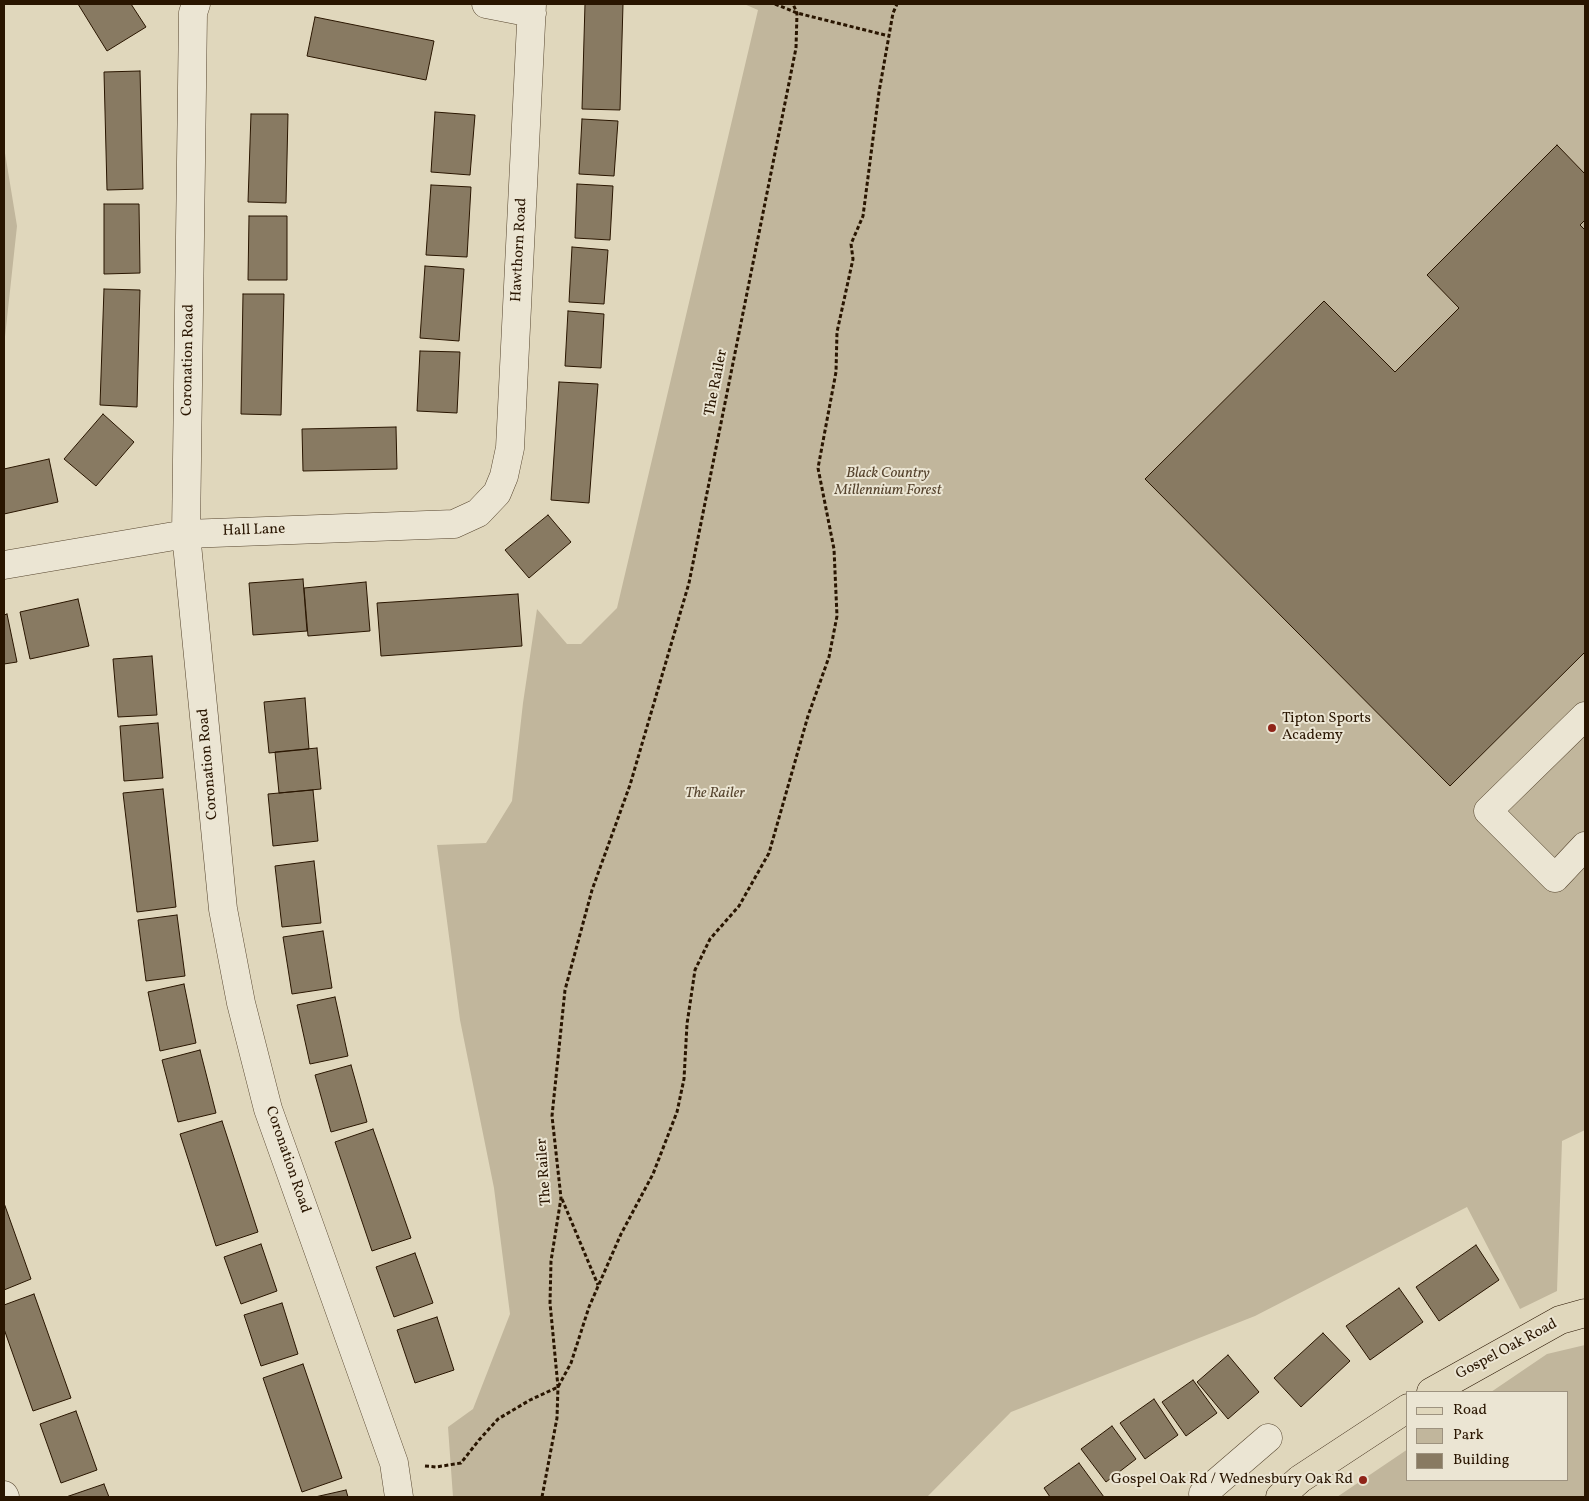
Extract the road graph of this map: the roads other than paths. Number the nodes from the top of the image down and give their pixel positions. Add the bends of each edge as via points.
1 (196, 4) edge
2 (486, 4) edge
3 (532, 9) edge
4 (496, 493) joint
5 (186, 534) junction
6 (4, 565) edge
7 (1585, 716) edge
8 (1580, 863) edge
9 (1585, 1313) edge
10 (1433, 1391) edge
11 (1406, 1409) edge
12 (1268, 1438) dead end
13 (1203, 1496) edge
14 (399, 1497) edge
15 (1280, 1497) edge

1 - 5 street, Coronation Road via 193,13
2 - 3 street
3 - 4 street, Hawthorn Road via 510,448 504,476
4 - 5 street, Hall Lane via 478,513 454,524
5 - 6 street, Hall Lane
5 - 14 street, Coronation Road via 223,910 240,1003 268,1108 394,1463
7 - 8 street via 1488,811 1555,878
9 - 10 main road, Gospel Oak Road via 1560,1320
11 - 15 main road via 1300,1480
12 - 13 street

